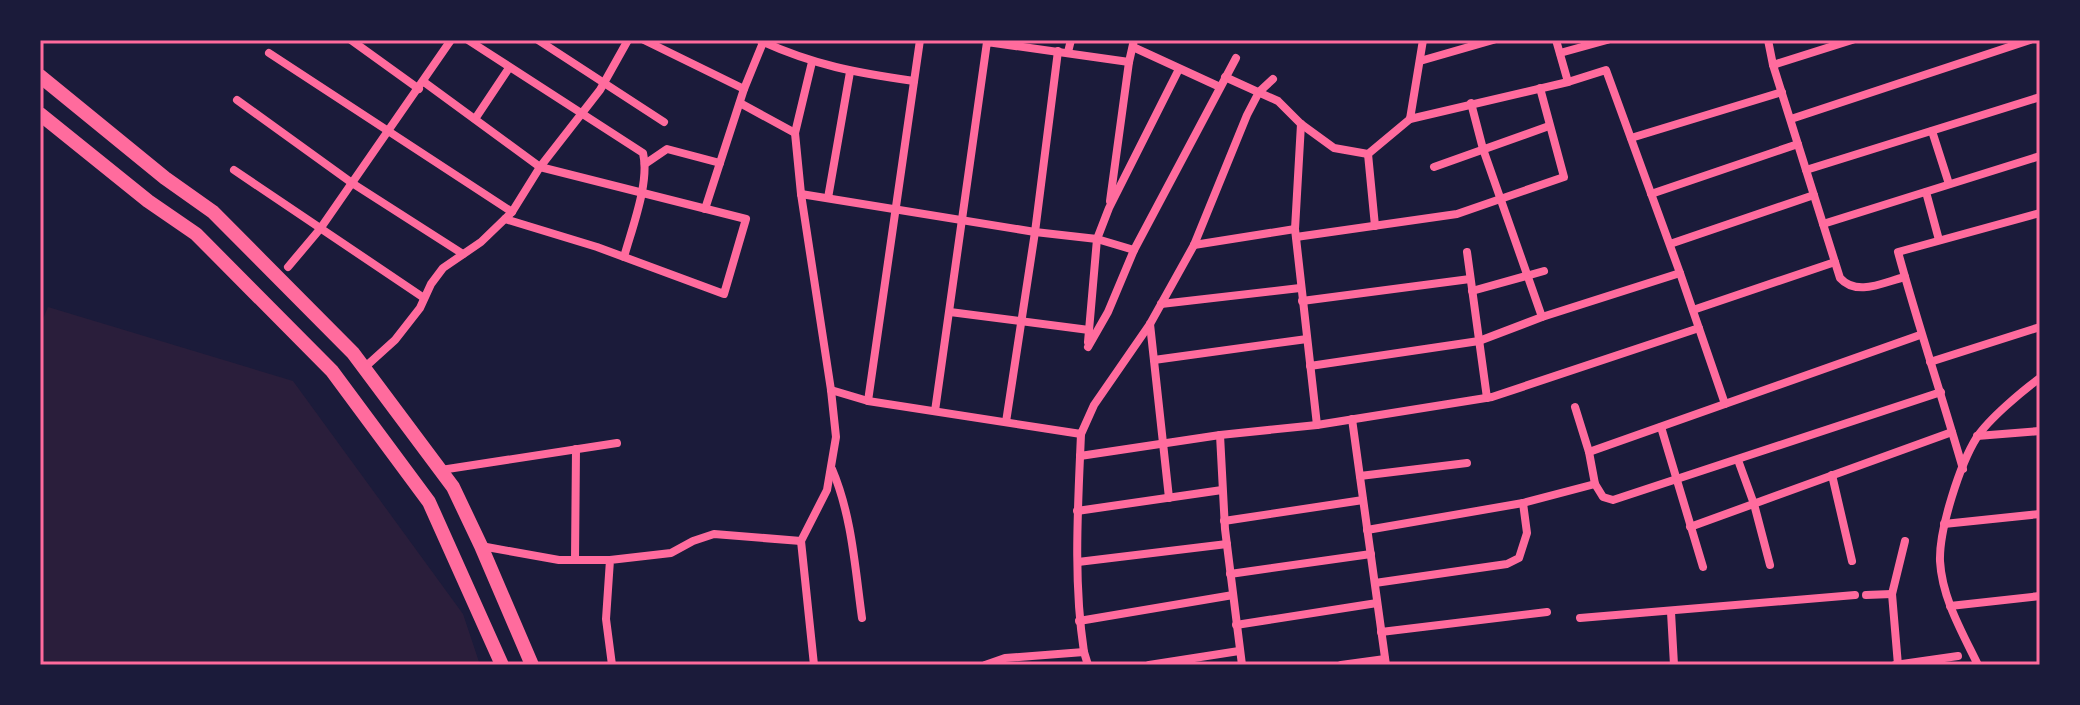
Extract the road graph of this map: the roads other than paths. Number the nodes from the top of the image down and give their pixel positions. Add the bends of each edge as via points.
1 (351, 40) edge
2 (451, 40) edge
3 (468, 40) edge
4 (538, 40) edge
5 (614, 40) edge
6 (644, 40) edge
7 (920, 40) edge
8 (1071, 40) edge
9 (1423, 40) edge
10 (1493, 40) edge
11 (1556, 40) edge
12 (1607, 40) edge
13 (1768, 40) edge
14 (1852, 40) edge
15 (2030, 40) edge
16 (762, 41) edge
17 (626, 43) edge
18 (1014, 43) edge
19 (1133, 43) edge
20 (1063, 52) junction
21 (269, 53) dead end
22 (1560, 53) junction
23 (1236, 58) dead end
24 (1420, 61) junction
25 (812, 62) junction
26 (1129, 62) junction
27 (1773, 65) junction
28 (509, 68) junction
29 (1179, 69) junction
30 (850, 72) junction
31 (40, 76) edge
32 (1225, 77) junction
33 (1273, 79) dead end
34 (914, 81) junction
35 (1568, 82) junction
36 (604, 83) junction
37 (421, 85) junction
38 (1220, 87) junction
39 (1540, 88) junction
40 (744, 89) junction
41 (1259, 92) junction
42 (1782, 92) junction
43 (2040, 97) edge
44 (237, 100) dead end
45 (740, 103) junction
46 (1471, 103) junction
47 (40, 114) edge
48 (581, 114) junction
49 (475, 119) junction
50 (1410, 119) junction
51 (1791, 119) junction
52 (664, 122) dead end
53 (1301, 124) junction
54 (1549, 126) junction
55 (385, 130) junction
56 (1932, 131) junction
57 (795, 133) junction
58 (1631, 138) junction
59 (1798, 144) junction
60 (1483, 149) junction
61 (1368, 154) junction
62 (2040, 156) edge
63 (720, 163) junction
64 (645, 164) junction
65 (540, 167) junction
66 (1434, 167) dead end
67 (234, 170) dead end
68 (1806, 170) junction
69 (352, 183) junction
70 (1949, 184) junction
71 (1926, 192) junction
72 (640, 193) junction
73 (801, 194) junction
74 (1651, 194) junction
75 (1814, 195) junction
76 (828, 198) junction
77 (1501, 199) junction
78 (1109, 208) junction
79 (705, 209) junction
80 (896, 209) junction
81 (2040, 213) edge
82 (508, 215) junction
83 (963, 220) junction
84 (1823, 224) junction
85 (1375, 226) junction
86 (320, 229) junction
87 (1035, 232) junction
88 (1295, 233) junction
89 (1097, 239) junction
90 (1939, 240) junction
91 (1670, 244) junction
92 (1194, 245) junction
93 (1134, 250) junction
94 (1467, 252) dead end
95 (463, 254) junction
96 (624, 257) junction
97 (1835, 262) junction
98 (288, 267) dead end
99 (1544, 271) dead end
100 (1680, 273) junction
101 (1529, 275) junction
102 (1905, 277) junction
103 (1470, 279) junction
104 (1300, 288) junction
105 (1472, 291) junction
106 (424, 298) junction
107 (1302, 301) junction
108 (1161, 304) junction
109 (1693, 310) junction
110 (950, 312) junction
111 (1542, 317) junction
112 (1021, 323) junction
113 (1150, 324) junction
114 (2040, 327) edge
115 (1699, 328) junction
116 (1089, 330) junction
117 (1920, 335) junction
118 (1307, 339) junction
119 (1479, 341) junction
120 (1154, 360) junction
121 (1930, 362) junction
122 (1310, 366) junction
123 (364, 368) junction
124 (2040, 378) edge
125 (831, 390) junction
126 (1941, 392) junction
127 (1487, 398) junction
128 (868, 401) junction
129 (1725, 404) junction
130 (1575, 407) dead end
131 (935, 411) junction
132 (1352, 419) junction
133 (1006, 422) junction
134 (1317, 425) junction
135 (1661, 427) junction
136 (2040, 431) edge
137 (1952, 432) junction
138 (1081, 434) junction
139 (1220, 435) junction
140 (1977, 436) junction
141 (617, 443) dead end
142 (1163, 444) junction
143 (576, 449) junction
144 (1589, 452) junction
145 (1080, 456) junction
146 (1738, 460) junction
147 (1467, 463) dead end
148 (832, 469) junction
149 (1963, 469) junction
150 (440, 470) junction
151 (1832, 475) junction
152 (1360, 476) junction
153 (1678, 480) junction
154 (1595, 484) junction
155 (1222, 490) junction
156 (1169, 498) junction
157 (1363, 500) junction
158 (1523, 503) junction
159 (1754, 504) junction
160 (1077, 511) junction
161 (2040, 514) edge
162 (1224, 521) junction
163 (1944, 524) junction
164 (1690, 527) junction
165 (1367, 530) junction
166 (801, 541) junction
167 (1905, 541) dead end
168 (1227, 544) junction
169 (481, 546) junction
170 (1371, 554) junction
171 (575, 560) junction
172 (610, 560) junction
173 (1852, 561) dead end
174 (1078, 562) junction
175 (1770, 565) dead end
176 (1703, 567) dead end
177 (1230, 574) junction
178 (1375, 583) junction
179 (1892, 594) junction
180 (1233, 595) junction
181 (1855, 595) dead end
182 (1866, 595) dead end
183 (2040, 596) edge
184 (1377, 603) junction
185 (1950, 606) junction
186 (1547, 612) dead end
187 (1671, 612) junction
188 (862, 618) dead end
189 (1580, 618) dead end
190 (1079, 621) junction
191 (1236, 625) junction
192 (1381, 632) junction
193 (1239, 651) junction
194 (1084, 652) junction
195 (1958, 656) dead end
196 (1385, 662) edge
197 (502, 665) edge
198 (532, 665) edge
199 (612, 665) edge
200 (814, 665) edge
201 (985, 665) edge
202 (1088, 665) edge
203 (1149, 665) edge
204 (1242, 665) edge
205 (1341, 665) edge
206 (1674, 665) edge
207 (1896, 665) edge
208 (1978, 665) edge

1 - 37 street
2 - 37 street
3 - 28 street
4 - 36 street
5 - 17 street
6 - 40 street
7 - 34 street
8 - 20 street
9 - 24 street
10 - 24 street
11 - 22 street
12 - 22 street
13 - 27 street
14 - 27 street
15 - 51 street
16 - 25 street
16 - 40 street
17 - 36 street
18 - 20 street
18 - 83 street via 987,42
19 - 26 street
19 - 29 street
20 - 26 street
20 - 87 street
21 - 55 street
22 - 35 street
23 - 32 street
24 - 50 street
25 - 30 street
25 - 57 street
26 - 78 street
27 - 42 street
28 - 48 street
28 - 49 street
29 - 38 street
29 - 78 street
30 - 34 street
30 - 76 street
31 - 123 main road via 213,212
32 - 38 street
32 - 41 street
33 - 41 street
34 - 80 street
35 - 39 street
35 - 58 street via 1606,70
36 - 48 street
36 - 52 street
37 - 49 street
37 - 55 street
38 - 93 street
39 - 46 street
39 - 54 street
40 - 45 street
41 - 53 street via 1278,101
41 - 92 street
42 - 51 street
42 - 58 street
43 - 56 street
44 - 69 street
45 - 57 street
45 - 63 street
46 - 50 street
46 - 60 street
47 - 197 main road via 196,234 332,371 429,502
48 - 64 street via 636,147
48 - 65 street
49 - 65 street
50 - 61 street
51 - 59 street
53 - 61 street via 1334,148
53 - 88 street
54 - 60 street
54 - 77 street via 1564,177
55 - 69 street
55 - 82 street
56 - 68 street
56 - 70 street
57 - 73 street
58 - 74 street
59 - 68 street
59 - 74 street
60 - 66 street
60 - 77 street
61 - 85 street
62 - 70 street
63 - 64 street via 667,149
63 - 79 street
64 - 72 street
65 - 72 street
65 - 82 street
67 - 86 street
68 - 75 street
69 - 86 street
69 - 95 street
70 - 71 street
71 - 84 street
71 - 90 street
72 - 79 street
72 - 96 street
73 - 76 street
73 - 125 street
74 - 91 street
75 - 84 street
75 - 91 street
76 - 80 street
77 - 85 street via 1457,214
77 - 101 street
78 - 89 street
79 - 96 street via 746,219 724,294
80 - 83 street
80 - 128 street
81 - 90 street
82 - 95 street
82 - 96 street
83 - 87 street
83 - 110 street
84 - 97 street
85 - 88 street
86 - 98 street
86 - 106 street
87 - 89 street
87 - 112 street
88 - 92 street
88 - 104 street
89 - 93 street
89 - 116 street
90 - 102 street via 1898,252
91 - 100 street
92 - 108 street
93 - 116 street via 1088,347
94 - 103 street
95 - 106 street via 443,268
97 - 102 street via 1840,278 1859,289
97 - 109 street
99 - 101 street
100 - 109 street
100 - 111 street
101 - 105 street
101 - 111 street
102 - 117 street
103 - 105 street
103 - 107 street
104 - 107 street
104 - 108 street
105 - 119 street
106 - 123 street via 395,340
107 - 118 street
108 - 113 street
109 - 115 street
110 - 112 street
110 - 131 street
111 - 119 street
112 - 116 street
112 - 133 street
113 - 120 street
113 - 138 street via 1094,405
114 - 121 street
115 - 127 street
115 - 129 street
117 - 121 street
117 - 129 street
118 - 120 street
118 - 122 street
119 - 122 street
119 - 127 street
120 - 142 street
121 - 126 street
122 - 134 street
123 - 150 main road
124 - 140 street
125 - 128 street
125 - 148 street via 836,437
126 - 137 street
126 - 146 street
127 - 132 street
128 - 131 street
129 - 135 street
130 - 144 street
131 - 133 street
132 - 134 street
132 - 152 street
133 - 138 street
134 - 139 street
135 - 144 street
135 - 153 street
136 - 140 street
137 - 149 street
137 - 151 street
138 - 145 street
139 - 142 street
139 - 155 street
140 - 149 street
141 - 143 street
142 - 145 street
142 - 156 street
143 - 150 street
143 - 171 street
144 - 154 street
145 - 160 street
146 - 153 street
146 - 159 street
147 - 152 street
148 - 166 street
148 - 188 street via 848,517
149 - 163 street
150 - 169 main road
151 - 159 street
151 - 173 street
152 - 157 street
153 - 154 street via 1613,500 1603,497
153 - 164 street
154 - 158 street
155 - 156 street
155 - 162 street
156 - 160 street
157 - 162 street
157 - 165 street
158 - 165 street
158 - 178 street via 1527,533 1519,558
159 - 164 street
159 - 175 street
160 - 174 street
161 - 163 street
162 - 168 street
163 - 185 street via 1940,561
164 - 176 street
165 - 170 street
166 - 172 street via 714,534 671,553
166 - 200 street
167 - 179 street
168 - 174 street
168 - 177 street
169 - 171 street
169 - 198 main road
170 - 177 street
170 - 178 street
171 - 172 street
172 - 199 street via 606,619
174 - 190 street
177 - 180 street
178 - 184 street
179 - 182 street
179 - 207 street
180 - 190 street
180 - 191 street
181 - 187 street
183 - 185 street
184 - 191 street
184 - 192 street
185 - 208 street
186 - 192 street
187 - 189 street
187 - 206 street
190 - 194 street
191 - 193 street
192 - 196 street
193 - 203 street
193 - 204 street
194 - 201 street via 1005,658
194 - 202 street
195 - 207 street
196 - 205 street

